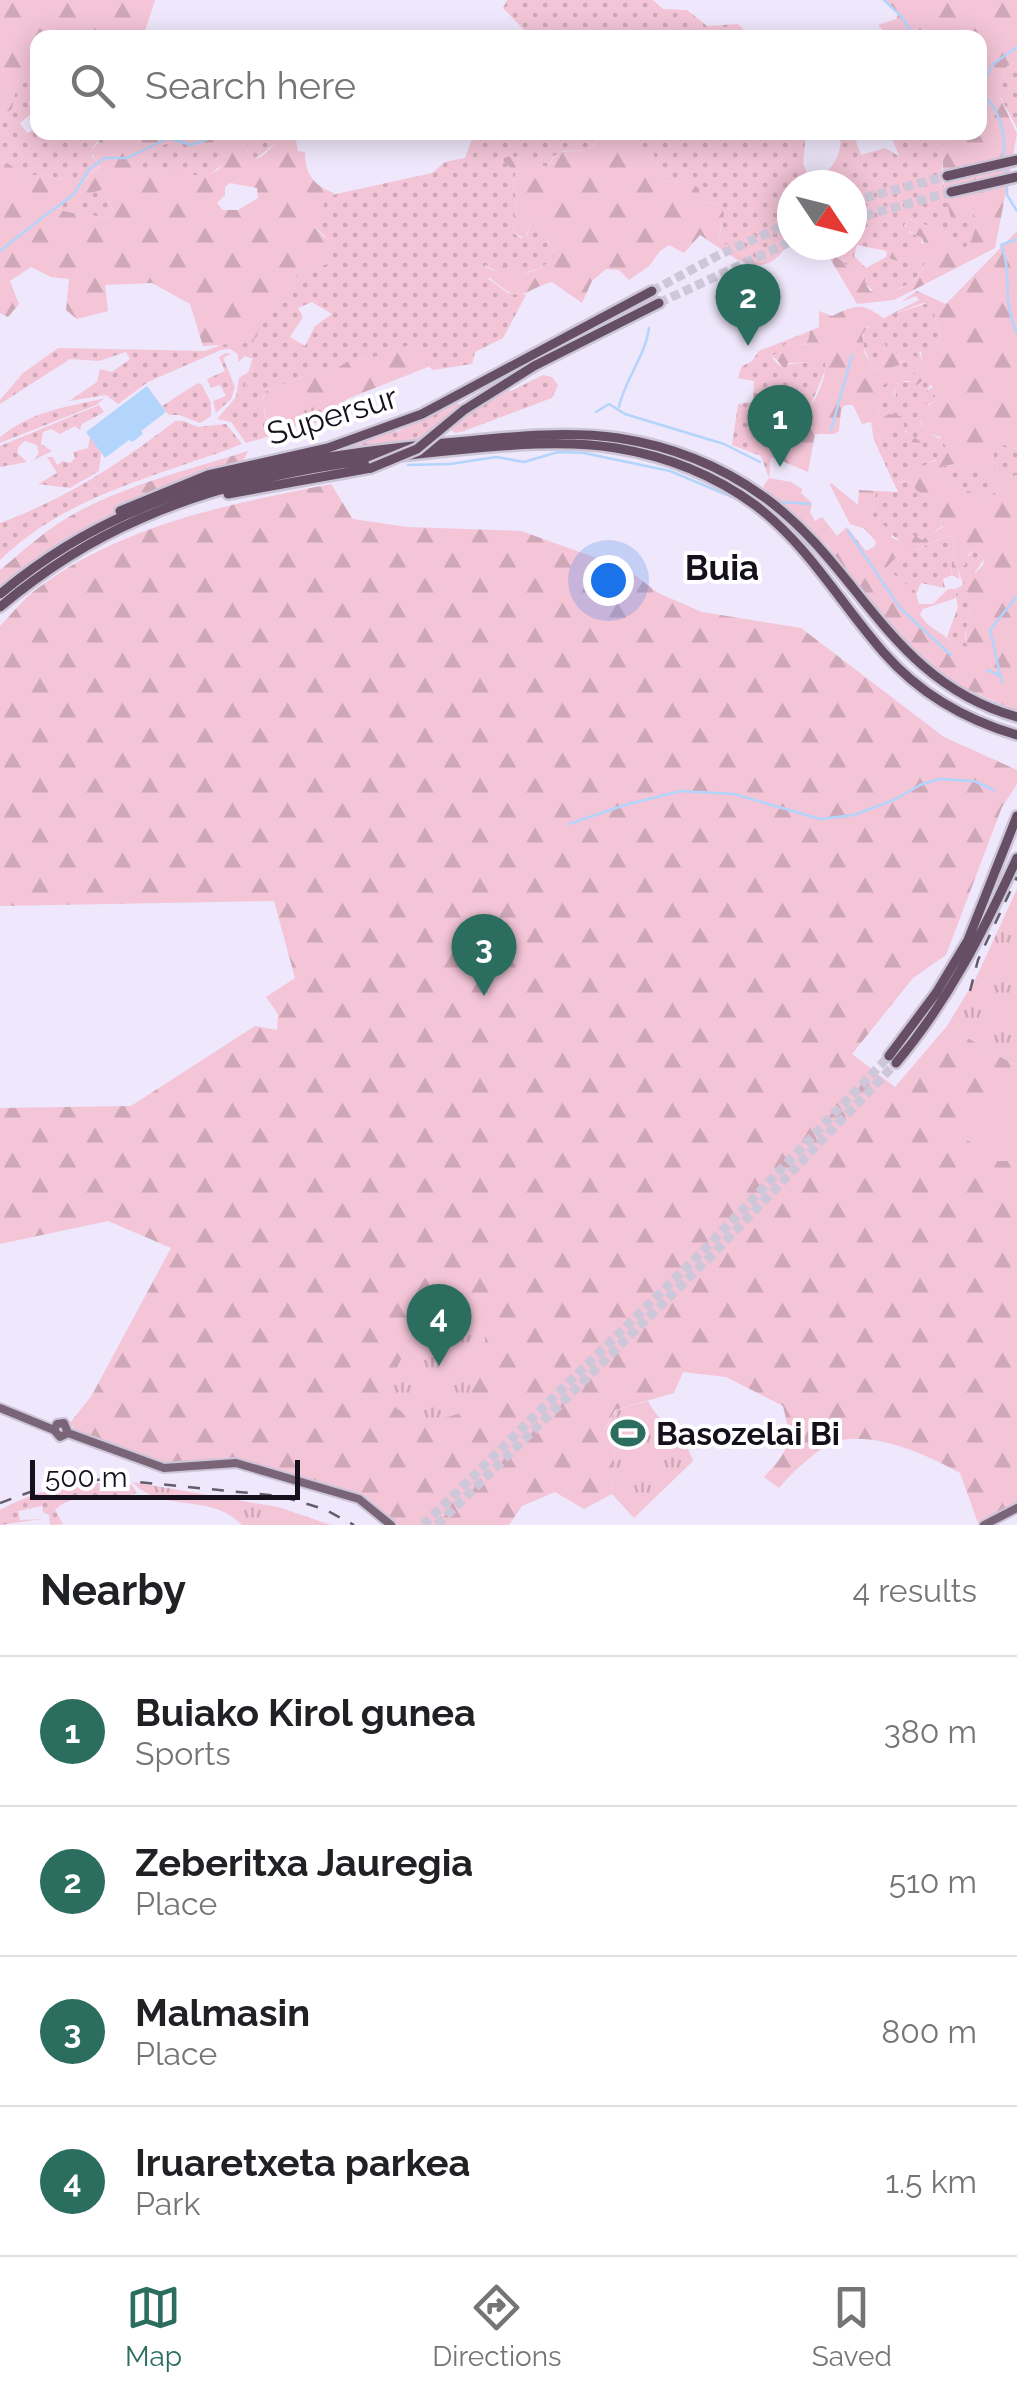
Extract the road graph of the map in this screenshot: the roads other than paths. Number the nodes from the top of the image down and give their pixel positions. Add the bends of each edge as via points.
1 (1017, 160) edge
2 (947, 176) tunnel mouth
3 (1017, 178) edge
4 (951, 192) tunnel mouth
5 (652, 291) tunnel mouth
6 (659, 303) tunnel mouth
7 (195, 498) junction
8 (23, 576) junction
9 (0, 594) edge
10 (0, 607) edge
11 (1017, 717) edge
12 (1017, 735) edge
13 (1017, 816) edge
14 (1017, 858) edge
15 (0, 1408) edge
16 (1017, 1508) edge
17 (391, 1525) edge
18 (984, 1525) edge

1 - 2 highway
3 - 4 highway
5 - 8 highway, Supersur via 422,414 142,500 76,535
6 - 7 highway, Supersur, bridge via 534,366 417,449 370,468
7 - 10 highway via 96,540
7 - 12 highway via 315,469 454,450 580,445 654,456 722,484 766,514 808,554 910,680 971,718
8 - 9 highway
8 - 11 highway via 142,508 263,471 472,440 620,438 689,456 755,490 815,542 922,667 969,698
13 - 14 highway via 968,940 892,1060 961,973
15 - 17 main road via 54,1430 64,1423 68,1433 164,1468 225,1462 359,1499
16 - 18 main road

